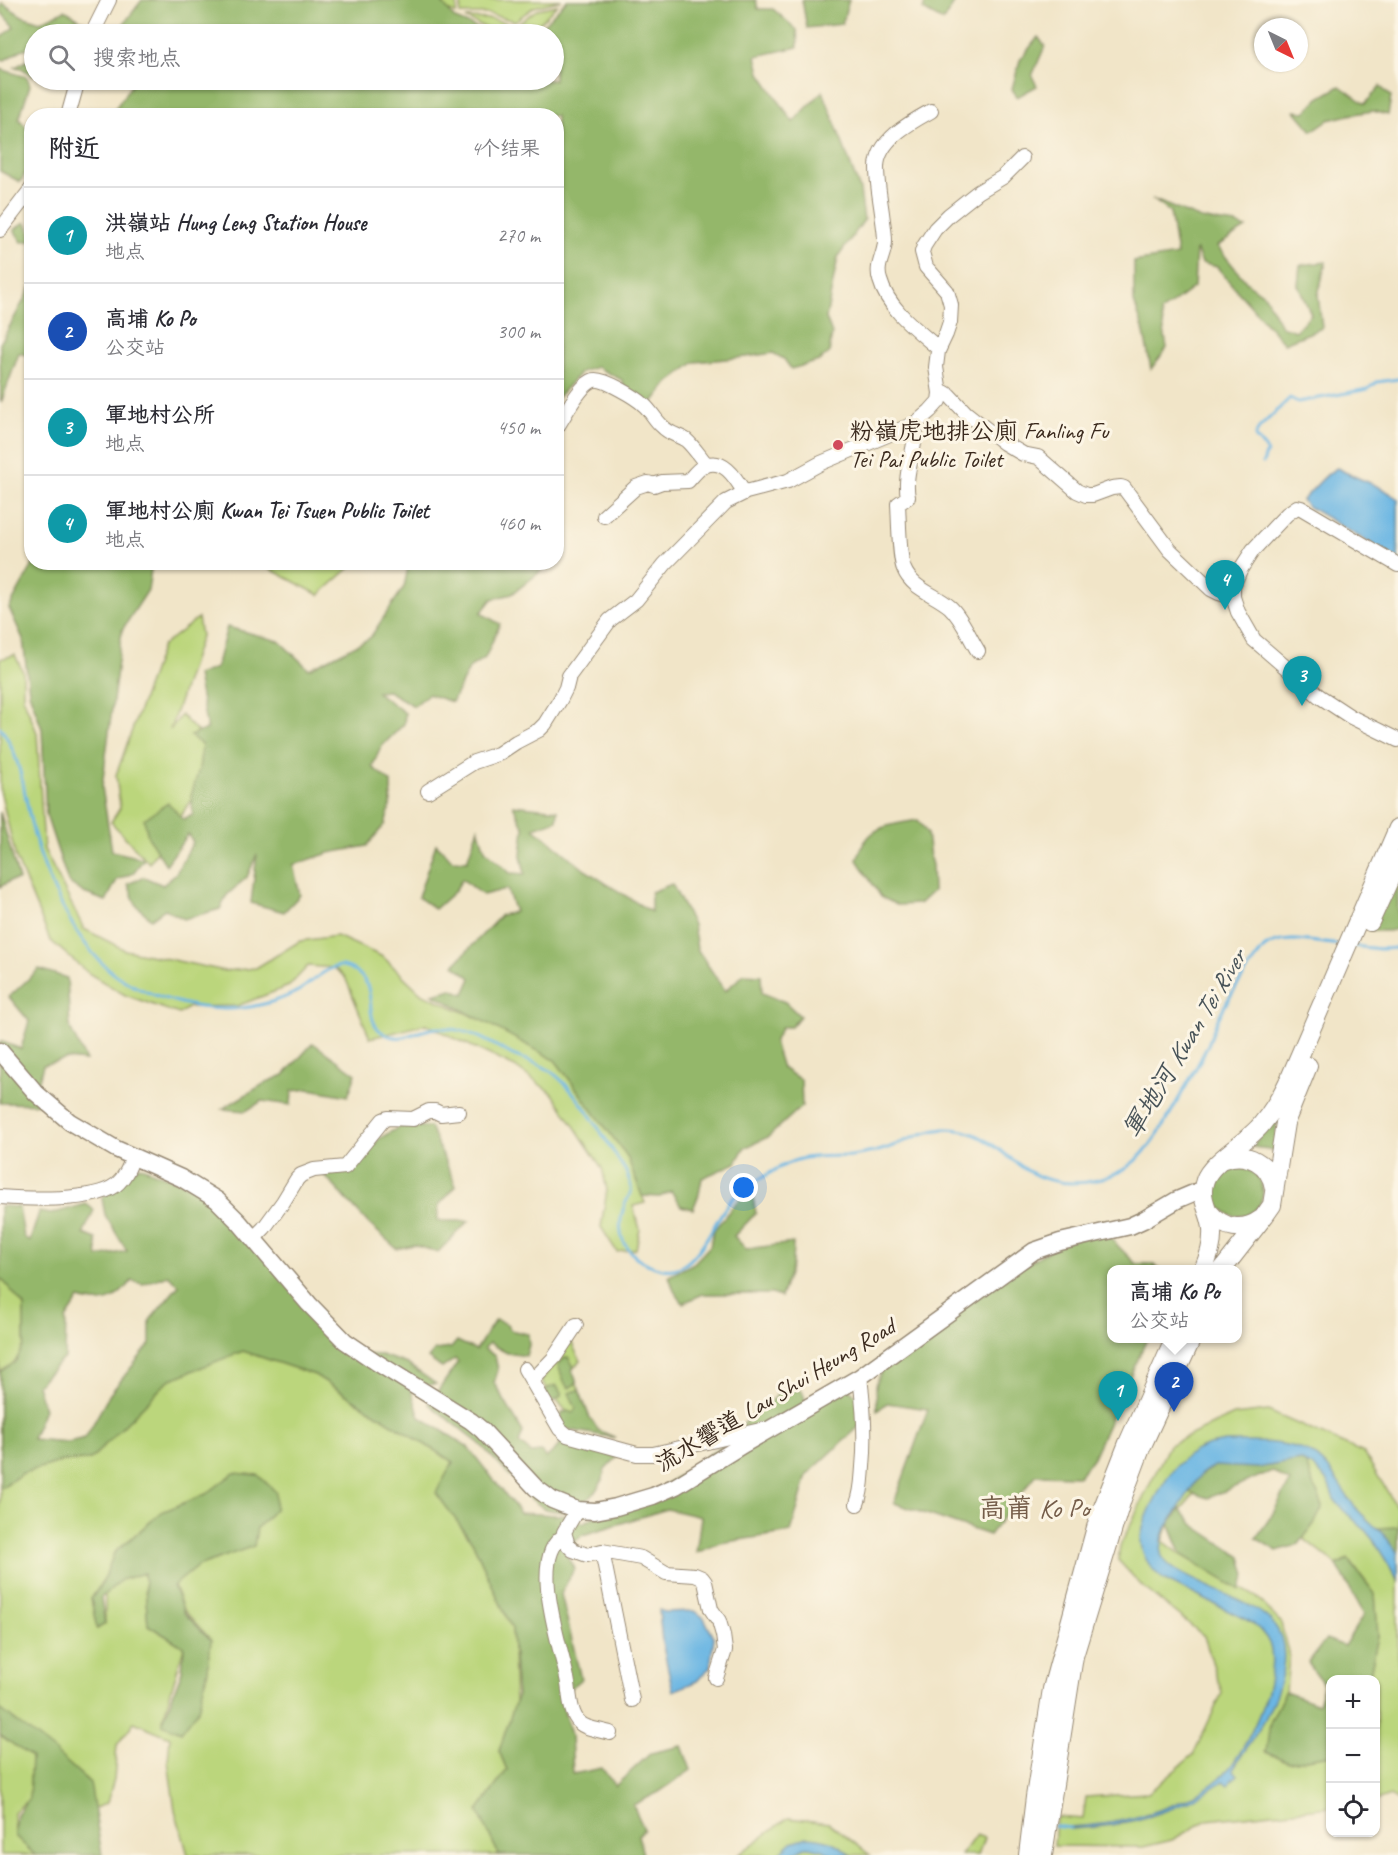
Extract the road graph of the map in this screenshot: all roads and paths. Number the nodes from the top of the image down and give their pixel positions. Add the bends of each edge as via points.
1 (109, 0) edge
2 (97, 24) edge
3 (75, 90) edge
4 (70, 108) edge
5 (931, 111) dead end
6 (1022, 158) dead end
7 (24, 198) edge
8 (0, 230) edge
9 (939, 349) junction
10 (940, 393) junction
11 (564, 417) edge
12 (916, 423) junction
13 (707, 465) junction
14 (744, 492) junction
15 (604, 516) dead end
16 (1398, 565) edge
17 (1233, 597) junction
18 (978, 651) dead end
19 (1398, 740) edge
20 (428, 791) dead end
21 (1398, 828) edge
22 (1398, 861) edge
23 (1363, 924) junction
24 (1349, 957) junction
25 (0, 1051) edge
26 (459, 1112) dead end
27 (133, 1157) junction
28 (1219, 1162) junction
29 (1203, 1189) junction
30 (1274, 1189) junction
31 (0, 1197) edge
32 (1209, 1212) junction
33 (1261, 1220) junction
34 (254, 1238) junction
35 (1204, 1265) edge
36 (1225, 1265) edge
37 (576, 1324) dead end
38 (1173, 1343) edge
39 (1190, 1343) edge
40 (525, 1369) dead end
41 (860, 1377) junction
42 (532, 1382) junction
43 (772, 1428) junction
44 (857, 1504) dead end
45 (577, 1510) junction
46 (564, 1536) junction
47 (602, 1551) junction
48 (716, 1678) dead end
49 (632, 1700) dead end
50 (610, 1733) dead end
51 (1043, 1798) junction
52 (1039, 1834) junction
53 (1028, 1855) edge
54 (1043, 1855) edge

1 - 2 street
3 - 4 street
5 - 9 street via 905,125 880,154 877,166 885,241 878,271 893,306
6 - 9 street via 1003,177 949,215 924,246 926,267 947,291 951,305 950,322
7 - 8 street
9 - 10 street via 936,367
10 - 12 street via 939,401
10 - 17 street via 950,395 1004,443 1038,458 1077,491 1093,495 1124,488 1170,550 1211,589
11 - 13 street via 582,390 600,380 644,405 662,427 689,443
12 - 14 street via 788,481
12 - 18 street via 906,486 908,497 898,504 903,568 913,584 949,606
13 - 14 street via 726,468
13 - 15 street via 688,481 636,487
14 - 20 street via 726,502 636,600 610,620 569,676 560,700 539,730 498,754 474,762
16 - 17 street via 1297,507 1253,550 1235,579
17 - 19 street via 1254,640 1334,707
21 - 23 main road
22 - 23 main road
23 - 24 main road
24 - 28 main road via 1279,1100 1261,1125
24 - 30 main road via 1285,1123
25 - 27 street, 流水響道 Lau Shui Heung Road via 28,1086 61,1116
26 - 34 street via 429,1111 413,1119 382,1120 345,1167 307,1171 297,1179
27 - 31 street via 119,1183 99,1192 40,1199
27 - 34 street, 流水響道 Lau Shui Heung Road via 203,1190
28 - 29 main road via 1208,1173
28 - 30 main road via 1236,1156 1253,1159 1270,1174
29 - 32 main road
29 - 41 street, 流水響道 Lau Shui Heung Road via 1130,1226 1034,1251
30 - 33 main road via 1272,1205
32 - 33 main road via 1233,1227
32 - 35 main road via 1212,1242
33 - 36 main road
34 - 45 street, 流水響道 Lau Shui Heung Road via 345,1341 471,1421 536,1488 552,1500
37 - 42 street via 554,1358
38 - 51 main road via 1098,1520 1052,1689
39 - 51 main road via 1113,1524 1074,1656
40 - 42 street
41 - 43 street, 流水響道 Lau Shui Heung Road
41 - 44 street via 865,1442
42 - 43 street via 567,1436 638,1454
43 - 45 street, 流水響道 Lau Shui Heung Road via 653,1496 595,1511
45 - 46 street
46 - 47 street via 573,1550 587,1555
46 - 50 street via 552,1549 549,1596 572,1707 582,1725
47 - 48 street via 641,1558 666,1573 702,1578 723,1635 725,1650
47 - 49 street
51 - 52 main road
52 - 53 main road
52 - 54 main road

